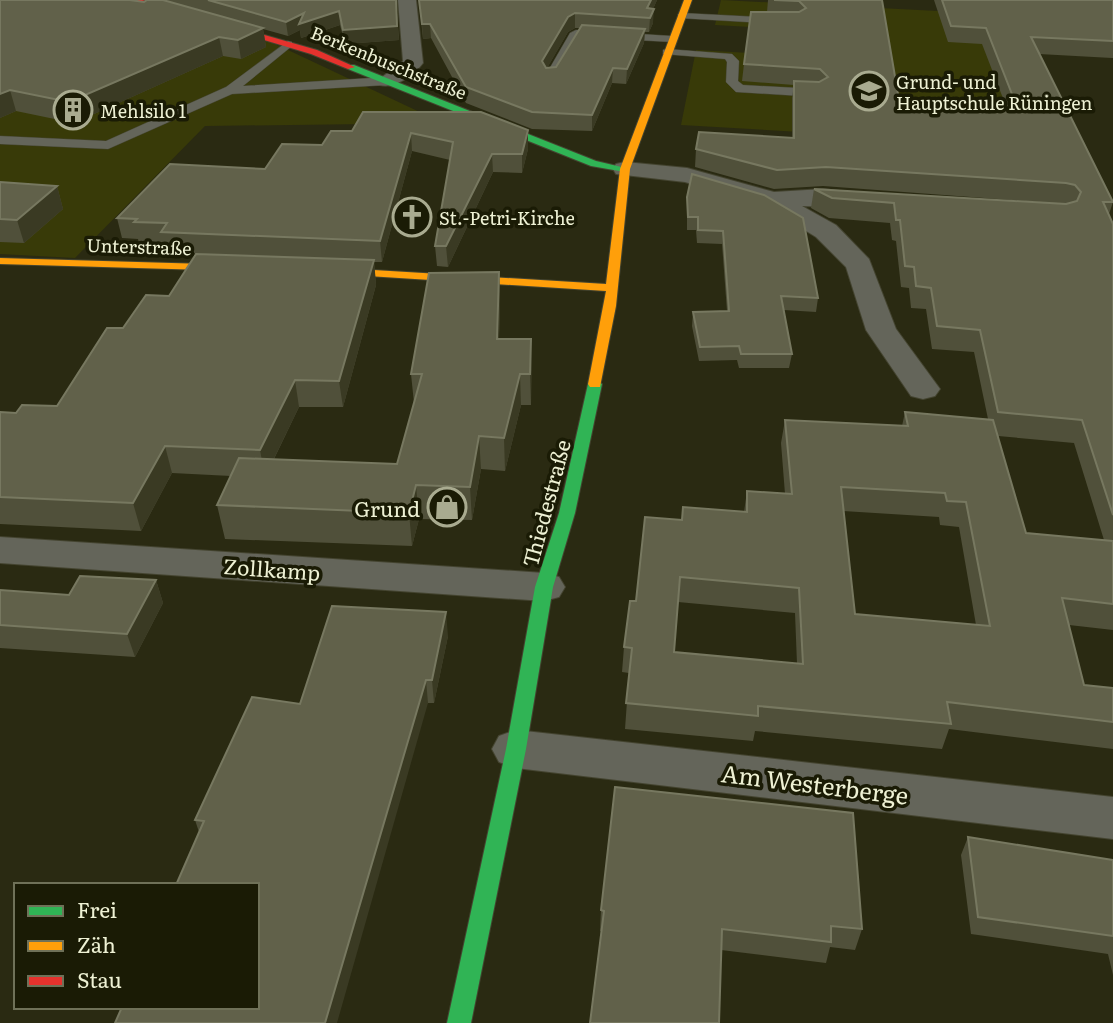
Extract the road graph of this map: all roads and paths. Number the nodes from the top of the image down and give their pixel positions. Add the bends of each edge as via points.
1 (134, 0) edge
2 (407, 0) edge
3 (688, 0) edge
4 (682, 16) junction
5 (797, 22) edge
6 (288, 44) junction
7 (669, 46) junction
8 (550, 78) edge
9 (387, 81) junction
10 (230, 90) junction
11 (817, 93) edge
12 (0, 140) edge
13 (625, 169) junction
14 (773, 200) junction
15 (893, 202) edge
16 (0, 261) edge
17 (251, 268) edge
18 (307, 270) edge
19 (612, 288) junction
20 (923, 389) dead end
21 (0, 550) edge
22 (544, 587) junction
23 (516, 749) junction
24 (1113, 818) edge
25 (459, 1023) edge

1 - 6 street, Berkenbuschstraße
2 - 9 street via 412,63
3 - 4 street, Thiedestraße
4 - 5 lane
4 - 7 street, Thiedestraße
6 - 9 street, Berkenbuschstraße
6 - 10 lane
7 - 8 lane via 576,33
7 - 11 lane via 727,57 733,61 732,82 740,89
7 - 13 street, Thiedestraße
9 - 10 lane
9 - 13 street, Berkenbuschstraße via 594,164
10 - 12 lane via 108,145
13 - 14 street via 687,175
13 - 19 street, Thiedestraße
14 - 15 street via 823,197
14 - 20 street via 825,231 859,265 881,330
16 - 17 street, Unterstraße
18 - 19 street
19 - 22 street, Thiedestraße via 567,513
21 - 22 street, Zollkamp
22 - 23 street, Thiedestraße
23 - 24 street, Am Westerberge
23 - 25 street, Thiedestraße

